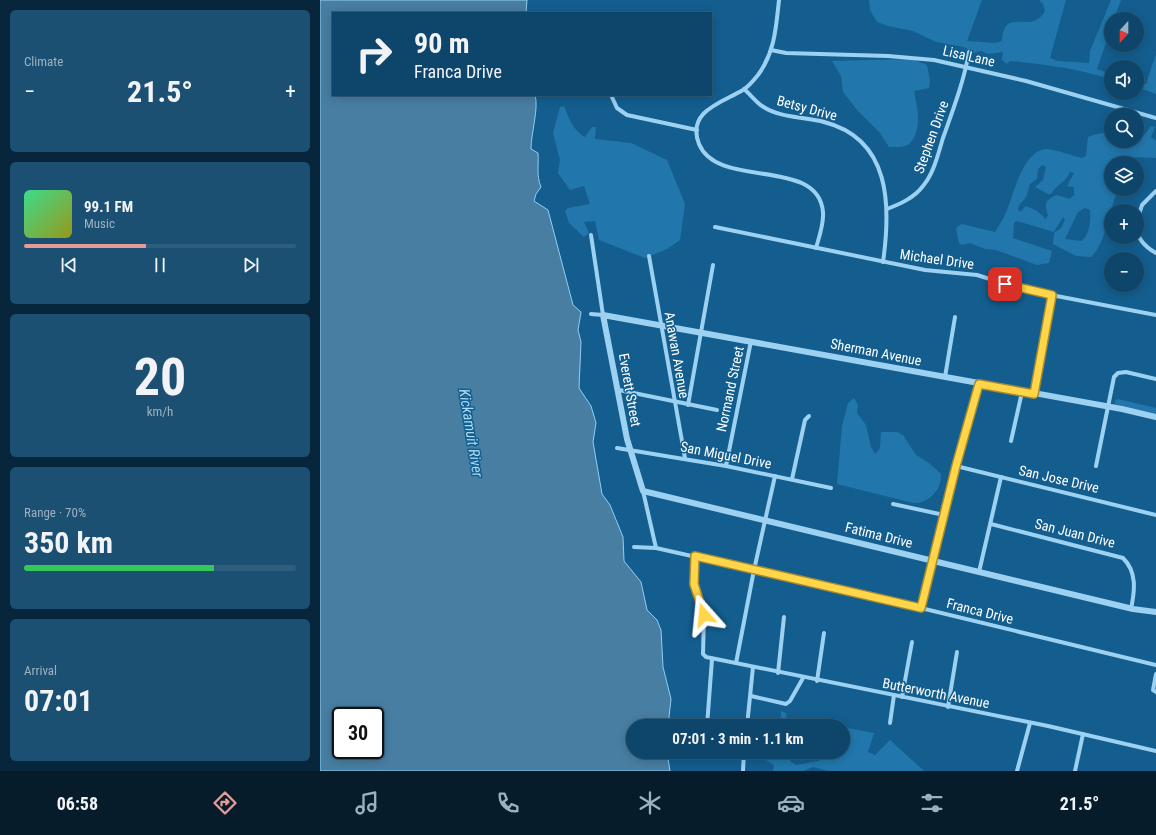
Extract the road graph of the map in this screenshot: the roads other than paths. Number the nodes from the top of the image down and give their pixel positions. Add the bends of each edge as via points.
1 (779, 0) edge
2 (771, 50) junction
3 (969, 52) dead end
4 (967, 66) junction
5 (744, 89) junction
6 (611, 96) edge
7 (1156, 118) edge
8 (697, 130) junction
9 (1156, 191) edge
10 (1143, 204) edge
11 (887, 209) junction
12 (715, 227) dead end
13 (591, 236) dead end
14 (1144, 244) edge
15 (816, 248) junction
16 (1156, 253) edge
17 (649, 256) dead end
18 (883, 262) junction
19 (713, 265) dead end
20 (1052, 295) junction
21 (591, 314) dead end
22 (604, 315) junction
23 (1156, 315) edge
24 (956, 317) dead end
25 (661, 324) junction
26 (700, 332) junction
27 (751, 341) junction
28 (945, 377) junction
29 (1156, 379) edge
30 (979, 384) junction
31 (619, 390) junction
32 (1022, 392) junction
33 (1034, 394) junction
34 (674, 402) junction
35 (688, 405) junction
36 (1108, 407) junction
37 (717, 410) dead end
38 (809, 416) dead end
39 (1156, 417) edge
40 (1011, 441) dead end
41 (617, 448) dead end
42 (630, 449) junction
43 (685, 458) junction
44 (726, 466) junction
45 (956, 466) junction
46 (1096, 466) dead end
47 (775, 476) junction
48 (1001, 477) junction
49 (792, 479) junction
50 (831, 488) dead end
51 (643, 491) junction
52 (893, 504) dead end
53 (944, 515) junction
54 (1156, 515) edge
55 (765, 520) junction
56 (991, 524) junction
57 (634, 547) dead end
58 (656, 548) junction
59 (695, 556) junction
60 (933, 561) junction
61 (754, 570) junction
62 (979, 572) junction
63 (921, 608) junction
64 (1131, 609) junction
65 (1156, 612) edge
66 (784, 617) dead end
67 (824, 633) dead end
68 (912, 642) dead end
69 (957, 652) dead end
70 (712, 660) junction
71 (736, 663) junction
72 (1156, 665) edge
73 (753, 667) junction
74 (778, 672) junction
75 (1156, 674) edge
76 (803, 678) junction
77 (817, 680) junction
78 (1156, 692) edge
79 (751, 696) junction
80 (894, 696) junction
81 (902, 697) junction
82 (948, 706) junction
83 (707, 719) edge
84 (748, 719) edge
85 (890, 723) dead end
86 (1030, 723) junction
87 (1083, 734) junction
88 (1156, 751) edge
89 (744, 759) edge
90 (743, 771) edge
91 (1017, 771) edge
92 (1075, 771) edge

1 - 2 street
2 - 4 street, Lisa Lane via 786,53 914,57
2 - 5 street via 758,75
3 - 4 street, Stephen Drive
4 - 7 street, Lisa Lane
4 - 11 street, Stephen Drive via 929,178 913,196
5 - 8 street via 705,111
5 - 11 street, Betsy Drive via 766,108 832,125 848,132 861,142 879,168
6 - 8 street via 617,108 627,115
8 - 15 street via 699,144 711,160 733,168 798,182 813,190 823,211
9 - 10 street
11 - 18 street, Betsy Drive
12 - 15 street, Michael Drive
13 - 22 street, Everett Street
14 - 16 street
15 - 18 street, Michael Drive
17 - 25 street, Anawan Avenue
18 - 20 street, Michael Drive via 940,272 977,275
19 - 26 street
20 - 23 street, Michael Drive
20 - 33 street
21 - 22 street, Sherman Avenue
22 - 25 street, Sherman Avenue
22 - 31 street, Everett Street
24 - 28 street
25 - 26 street, Sherman Avenue
25 - 34 street, Anawan Avenue
26 - 27 street, Sherman Avenue
26 - 35 street
27 - 28 street, Sherman Avenue
27 - 44 street, Normand Street
28 - 30 street, Sherman Avenue
29 - 36 street via 1126,372 1118,373 1114,377
30 - 32 street, Sherman Avenue
30 - 45 street
31 - 34 street
31 - 42 street, Everett Street
32 - 33 street, Sherman Avenue
32 - 40 street
33 - 36 street, Sherman Avenue
34 - 35 street
34 - 43 street, Anawan Avenue
35 - 37 street
36 - 39 street, Sherman Avenue
36 - 46 street
38 - 49 street via 805,420
41 - 42 street, San Miguel Drive
42 - 43 street, San Miguel Drive
42 - 51 street, Everett Street
43 - 44 street, San Miguel Drive
44 - 47 street, San Miguel Drive
45 - 48 street, San Jose Drive
45 - 53 street
47 - 49 street, San Miguel Drive
47 - 55 street
48 - 54 street, San Jose Drive
48 - 56 street
49 - 50 street, San Miguel Drive
51 - 55 street, Fatima Drive
51 - 58 street, Everett Street
52 - 53 street
53 - 60 street
55 - 60 street, Fatima Drive
55 - 61 street
56 - 62 street
56 - 64 street, San Juan Drive via 1123,558 1130,567 1134,580
57 - 58 street, Franca Drive
58 - 59 street, Franca Drive
59 - 61 street, Franca Drive
59 - 70 street via 694,584 704,615 703,654
60 - 62 street, Fatima Drive
60 - 63 street
61 - 63 street, Franca Drive
61 - 71 street
62 - 64 street, Fatima Drive
63 - 72 street, Franca Drive
64 - 65 street, Fatima Drive
66 - 74 street
67 - 77 street
68 - 81 street
69 - 82 street
70 - 71 street, Butterworth Avenue
70 - 83 street
71 - 73 street, Butterworth Avenue
73 - 74 street, Butterworth Avenue
73 - 79 street
74 - 76 street, Butterworth Avenue
75 - 78 street via 1153,690
76 - 77 street, Butterworth Avenue
76 - 79 street via 786,704
77 - 80 street, Butterworth Avenue
79 - 84 street
80 - 81 street, Butterworth Avenue
80 - 85 street
81 - 82 street, Butterworth Avenue
82 - 86 street, Butterworth Avenue
86 - 87 street, Butterworth Avenue
86 - 91 street
87 - 88 street, Butterworth Avenue
87 - 92 street
89 - 90 street

